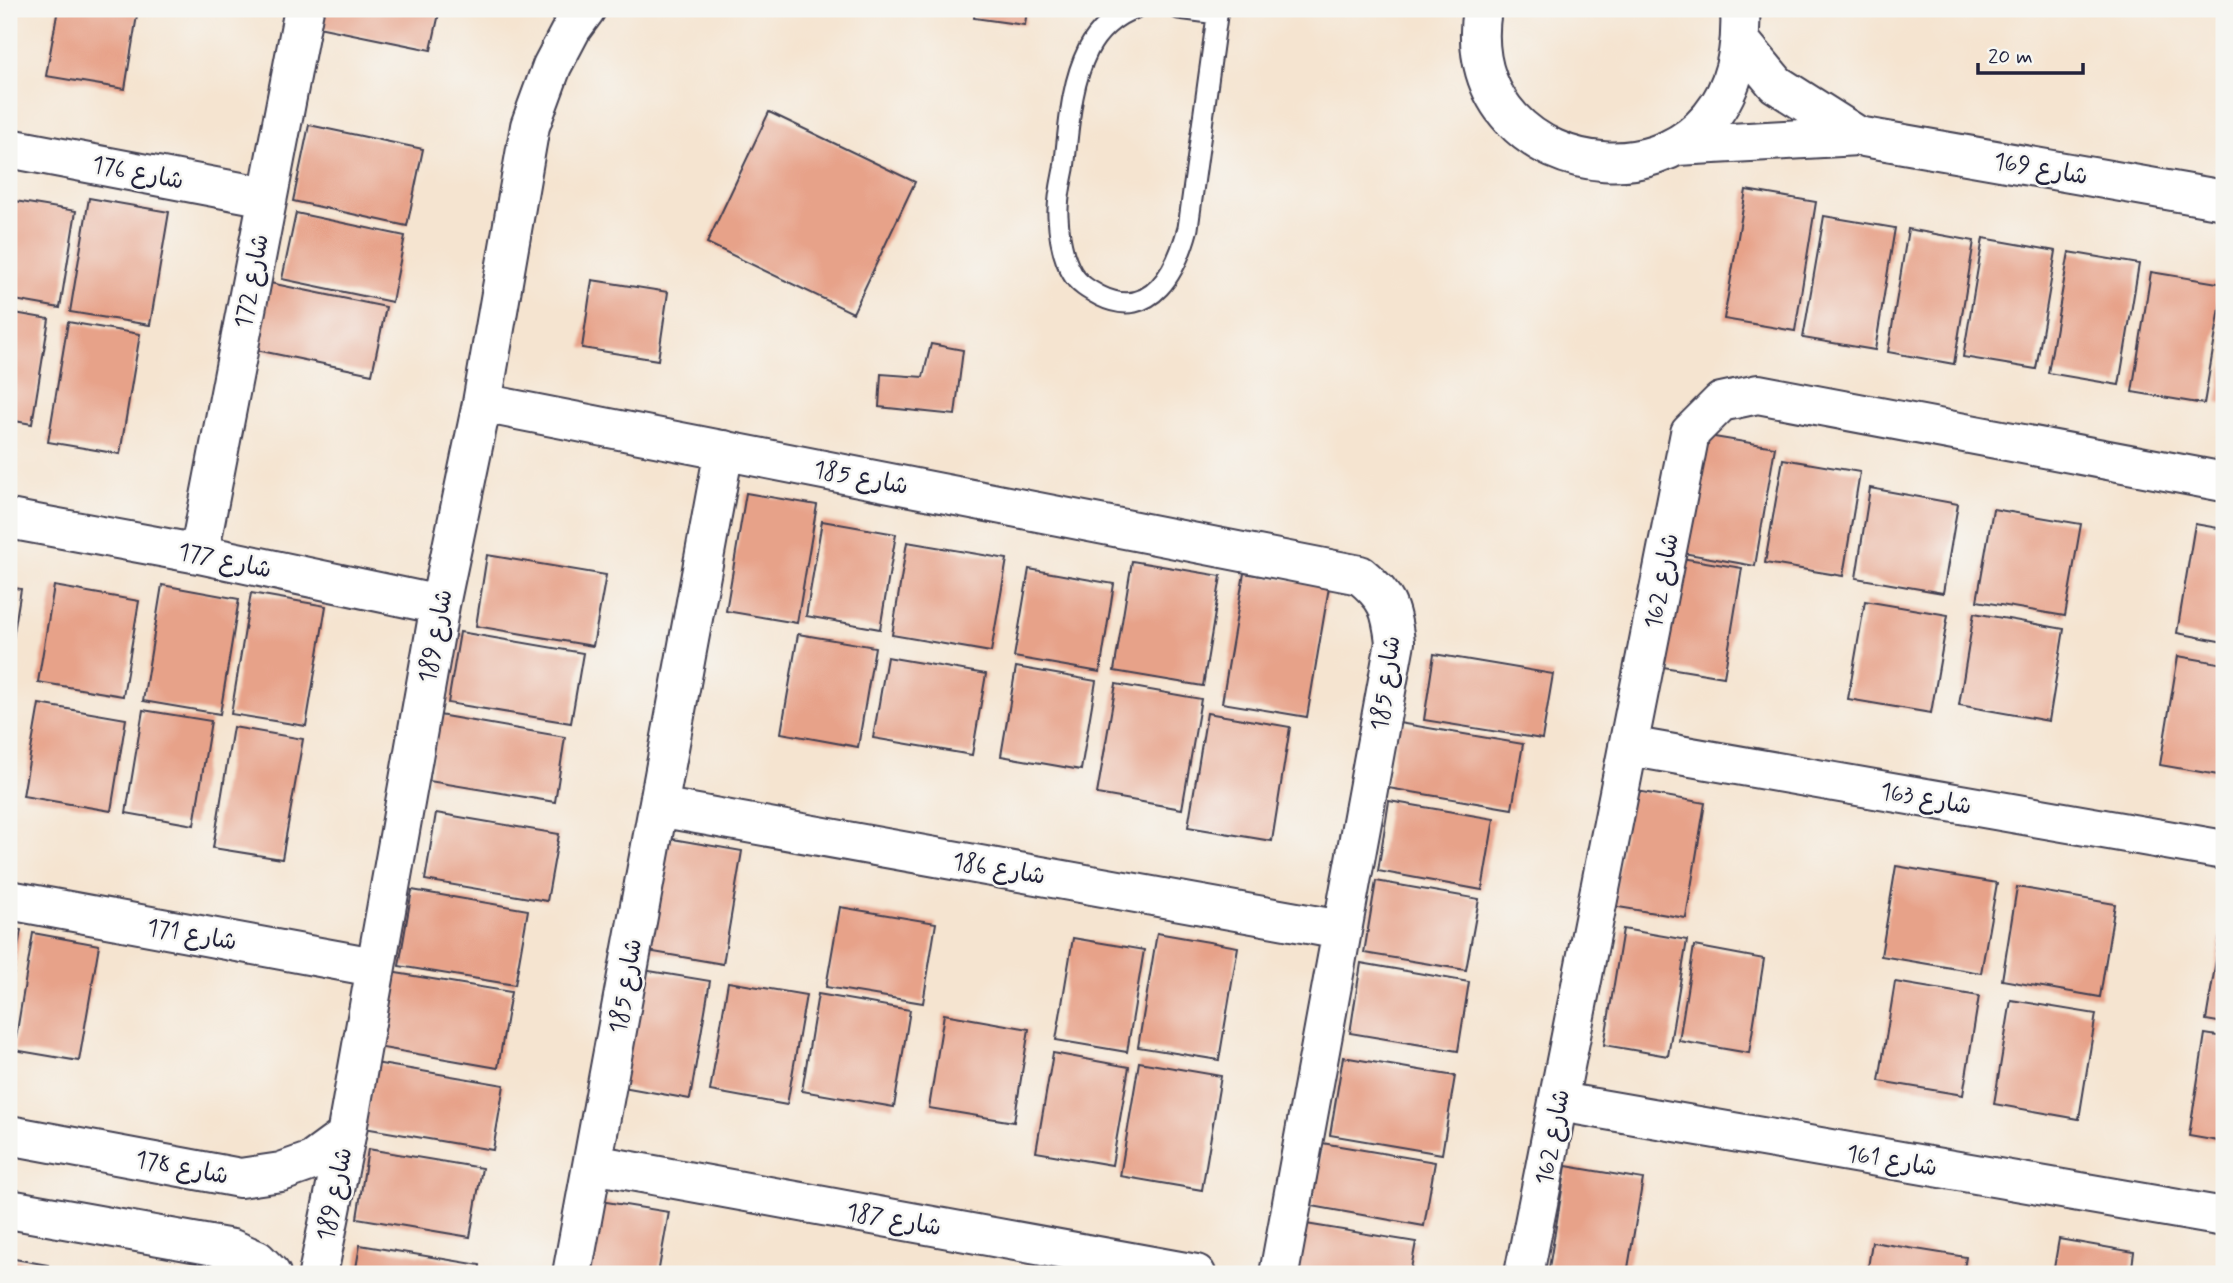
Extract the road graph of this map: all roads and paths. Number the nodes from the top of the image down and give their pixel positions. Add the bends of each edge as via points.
1 (304, 9) edge
2 (586, 9) edge
3 (1134, 9) edge
4 (1179, 9) edge
5 (1218, 12) edge
6 (1476, 16) edge
7 (1741, 26) edge
8 (1858, 136) junction
9 (1677, 146) junction
10 (9, 148) edge
11 (267, 197) junction
12 (2224, 200) edge
13 (482, 403) junction
14 (724, 450) junction
15 (2224, 482) edge
16 (9, 519) edge
17 (199, 554) junction
18 (440, 605) junction
19 (1628, 746) junction
20 (658, 807) junction
21 (2224, 850) edge
22 (9, 900) edge
23 (1341, 930) junction
24 (374, 967) junction
25 (1560, 1102) junction
26 (9, 1135) edge
27 (346, 1136) junction
28 (593, 1164) junction
29 (9, 1209) edge
30 (2224, 1217) edge
31 (271, 1274) edge
32 (318, 1274) edge
33 (572, 1274) edge
34 (1196, 1274) edge
35 (1279, 1274) edge
36 (1524, 1274) edge

1 - 11 street, شارع 172
2 - 13 street, شارع 189 via 552,66 530,126
3 - 5 lane via 1108,23 1089,47 1076,77 1057,214 1072,275 1086,289 1128,304 1148,297 1166,282 1180,259
4 - 5 lane
6 - 9 street via 1484,69 1501,105 1528,134 1562,154 1601,163 1640,160
7 - 8 street, شارع 169 via 1776,84
7 - 9 street via 1732,84 1709,119
8 - 9 street, شارع 169
8 - 12 street, شارع 169
10 - 11 street, شارع 176
11 - 17 street, شارع 172
13 - 14 street, شارع 185
13 - 18 street, شارع 189
14 - 20 street, شارع 185
14 - 23 street, شارع 185 via 1360,575 1391,610 1395,642
15 - 19 street, شارع 162 via 1758,394 1720,402 1690,433
16 - 17 street, شارع 177
17 - 18 street, شارع 177
18 - 24 street, شارع 189
19 - 21 street, شارع 163
19 - 25 street, شارع 162
20 - 23 street, شارع 186
20 - 28 street, شارع 185
22 - 24 street, شارع 171
23 - 35 street, شارع 185
24 - 27 street, شارع 189
25 - 30 street, شارع 161
25 - 36 street, شارع 162
26 - 27 street, شارع 178 via 240,1178 281,1172 312,1161
27 - 32 street, شارع 189
28 - 33 street, شارع 185
28 - 34 street, شارع 187
29 - 31 street via 232,1250 257,1260

